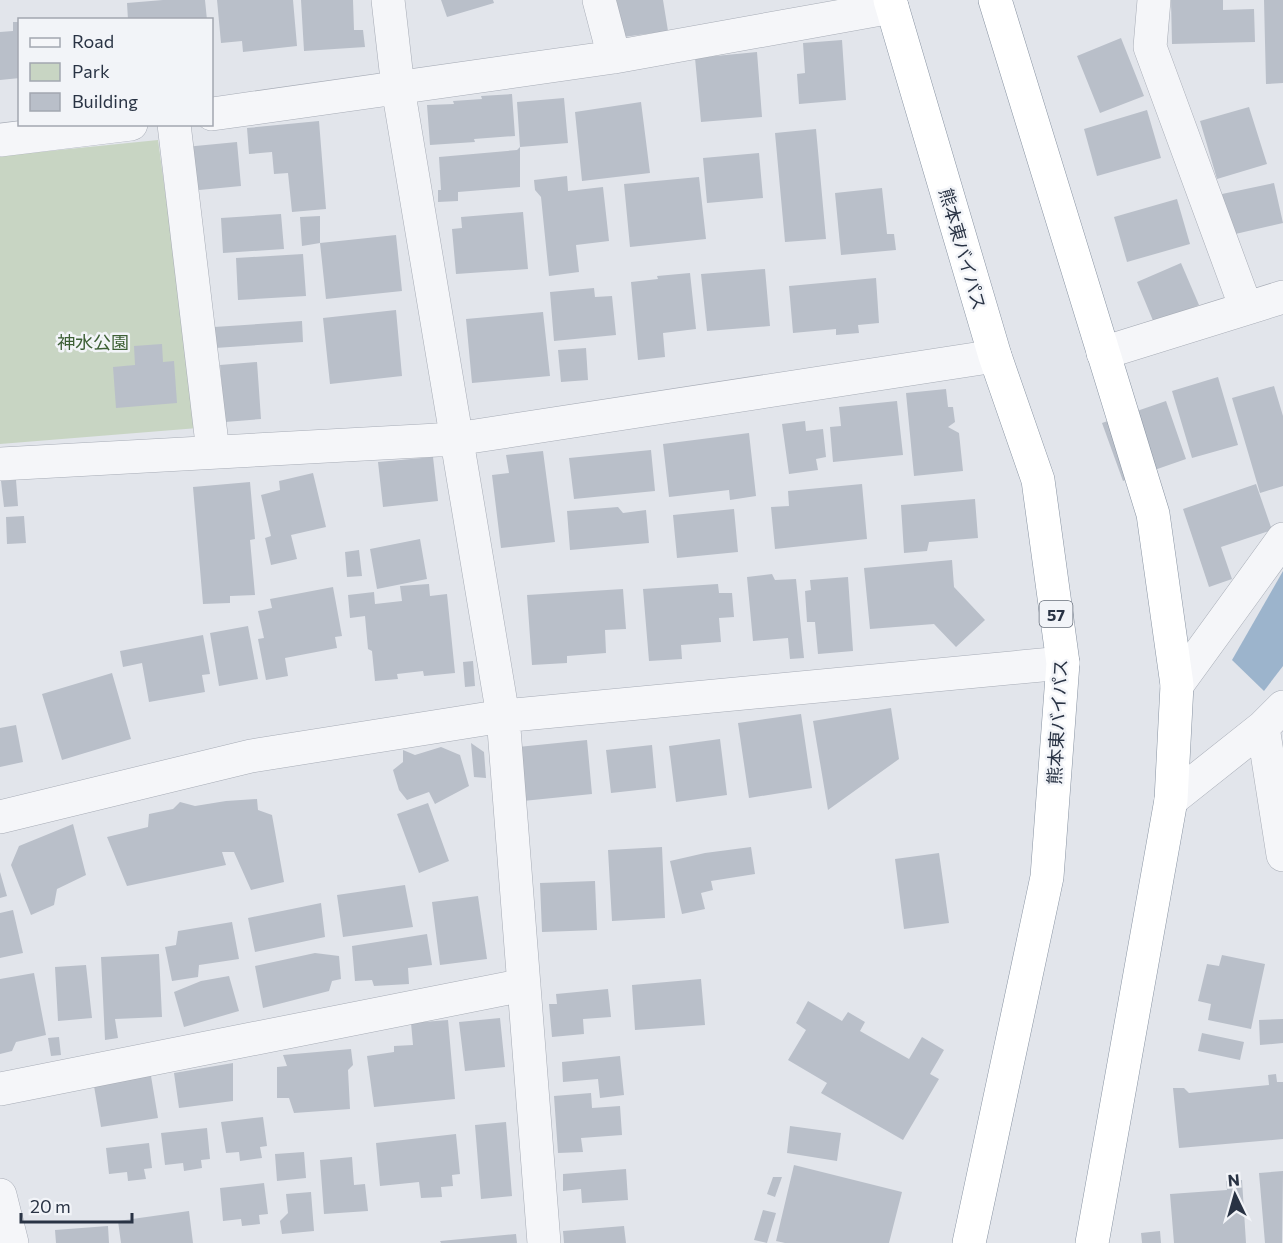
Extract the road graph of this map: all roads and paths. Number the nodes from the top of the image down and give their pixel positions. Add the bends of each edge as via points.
1 (388, 0) edge
2 (599, 0) edge
3 (995, 0) edge
4 (1154, 0) edge
5 (891, 3) edge
6 (614, 57) junction
7 (398, 88) junction
8 (213, 114) edge
9 (115, 126) edge
10 (174, 126) edge
11 (0, 140) edge
12 (1283, 297) edge
13 (1246, 309) junction
14 (1103, 353) junction
15 (995, 356) junction
16 (456, 439) junction
17 (213, 452) junction
18 (0, 464) edge
19 (1283, 539) edge
20 (1063, 663) junction
21 (1177, 685) junction
22 (502, 716) junction
23 (1273, 717) edge
24 (1171, 800) junction
25 (0, 817) edge
26 (1283, 855) edge
27 (524, 985) junction
28 (0, 1089) edge
29 (0, 1195) edge
30 (12, 1243) edge
31 (544, 1243) edge
32 (969, 1243) edge
33 (1092, 1243) edge

1 - 7 street
2 - 6 street
3 - 14 highway
4 - 13 street via 1150,47
5 - 6 street
5 - 15 highway, 熊本東バイパス / 57
6 - 7 street
7 - 8 street
7 - 16 street
9 - 11 street
10 - 17 street
12 - 13 street
13 - 14 street
14 - 21 highway via 1153,514
15 - 16 street
15 - 20 highway, 熊本東バイパス / 57 via 1038,480
16 - 17 street
16 - 22 street
17 - 18 street
19 - 21 street
20 - 22 street
20 - 32 highway, 熊本東バイパス / 57 via 1047,877
21 - 24 highway
22 - 25 street via 251,756
22 - 27 street
23 - 24 street
23 - 26 street
24 - 33 highway
27 - 28 street
27 - 31 street
29 - 30 street

